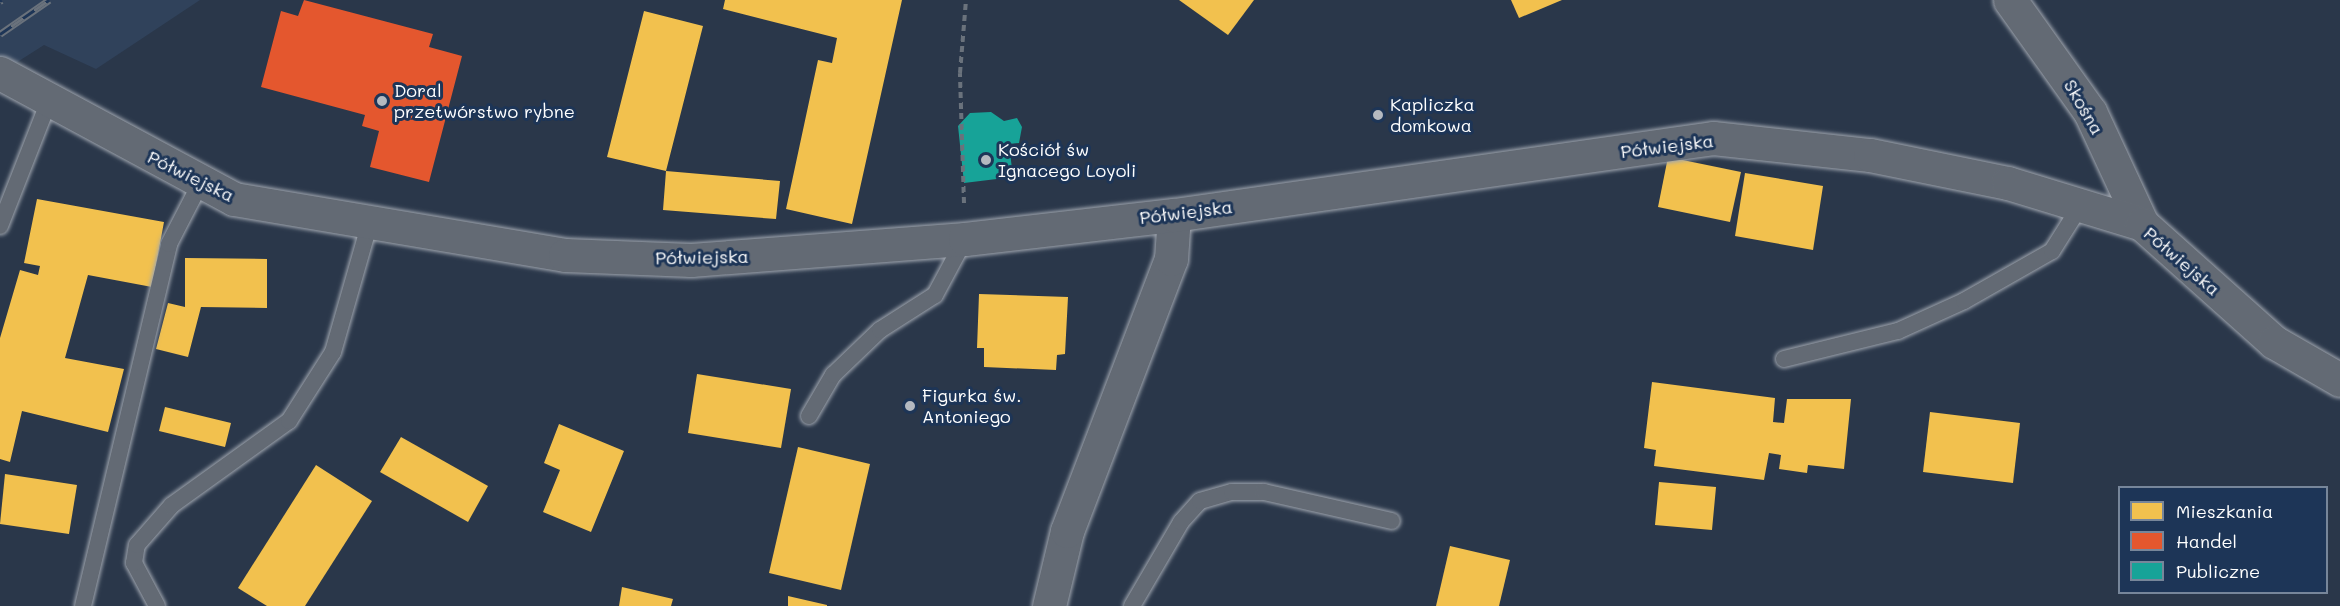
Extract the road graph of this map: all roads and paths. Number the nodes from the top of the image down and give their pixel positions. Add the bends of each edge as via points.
1 (966, 0) edge
2 (2010, 0) edge
3 (0, 73) edge
4 (49, 101) junction
5 (200, 184) junction
6 (2081, 205) junction
7 (1174, 215) junction
8 (370, 222) junction
9 (2142, 224) junction
10 (0, 226) edge
11 (965, 239) junction
12 (1784, 359) dead end
13 (2340, 381) edge
14 (809, 416) dead end
15 (1392, 521) dead end
16 (83, 606) edge
17 (157, 606) edge
18 (1049, 606) edge
19 (1132, 606) edge

1 - 11 path via 960,73
2 - 9 street, Skośna via 2090,112
3 - 4 street, Półwiejska
4 - 5 street, Półwiejska
4 - 10 lane
5 - 8 street, Półwiejska via 234,200
5 - 16 lane via 169,243
6 - 7 street, Półwiejska via 2008,183 1870,155 1713,138
6 - 9 street, Półwiejska
6 - 12 lane via 2052,251 1964,301 1898,331
7 - 11 street, Półwiejska
7 - 18 street via 1172,260 1067,531
8 - 11 street, Półwiejska via 565,255 691,260
8 - 17 lane via 333,352 289,421 172,505 137,545 134,563
9 - 13 street, Półwiejska via 2274,342
11 - 14 lane via 935,295 880,330 833,375
15 - 19 lane via 1264,492 1232,492 1200,501 1181,522

